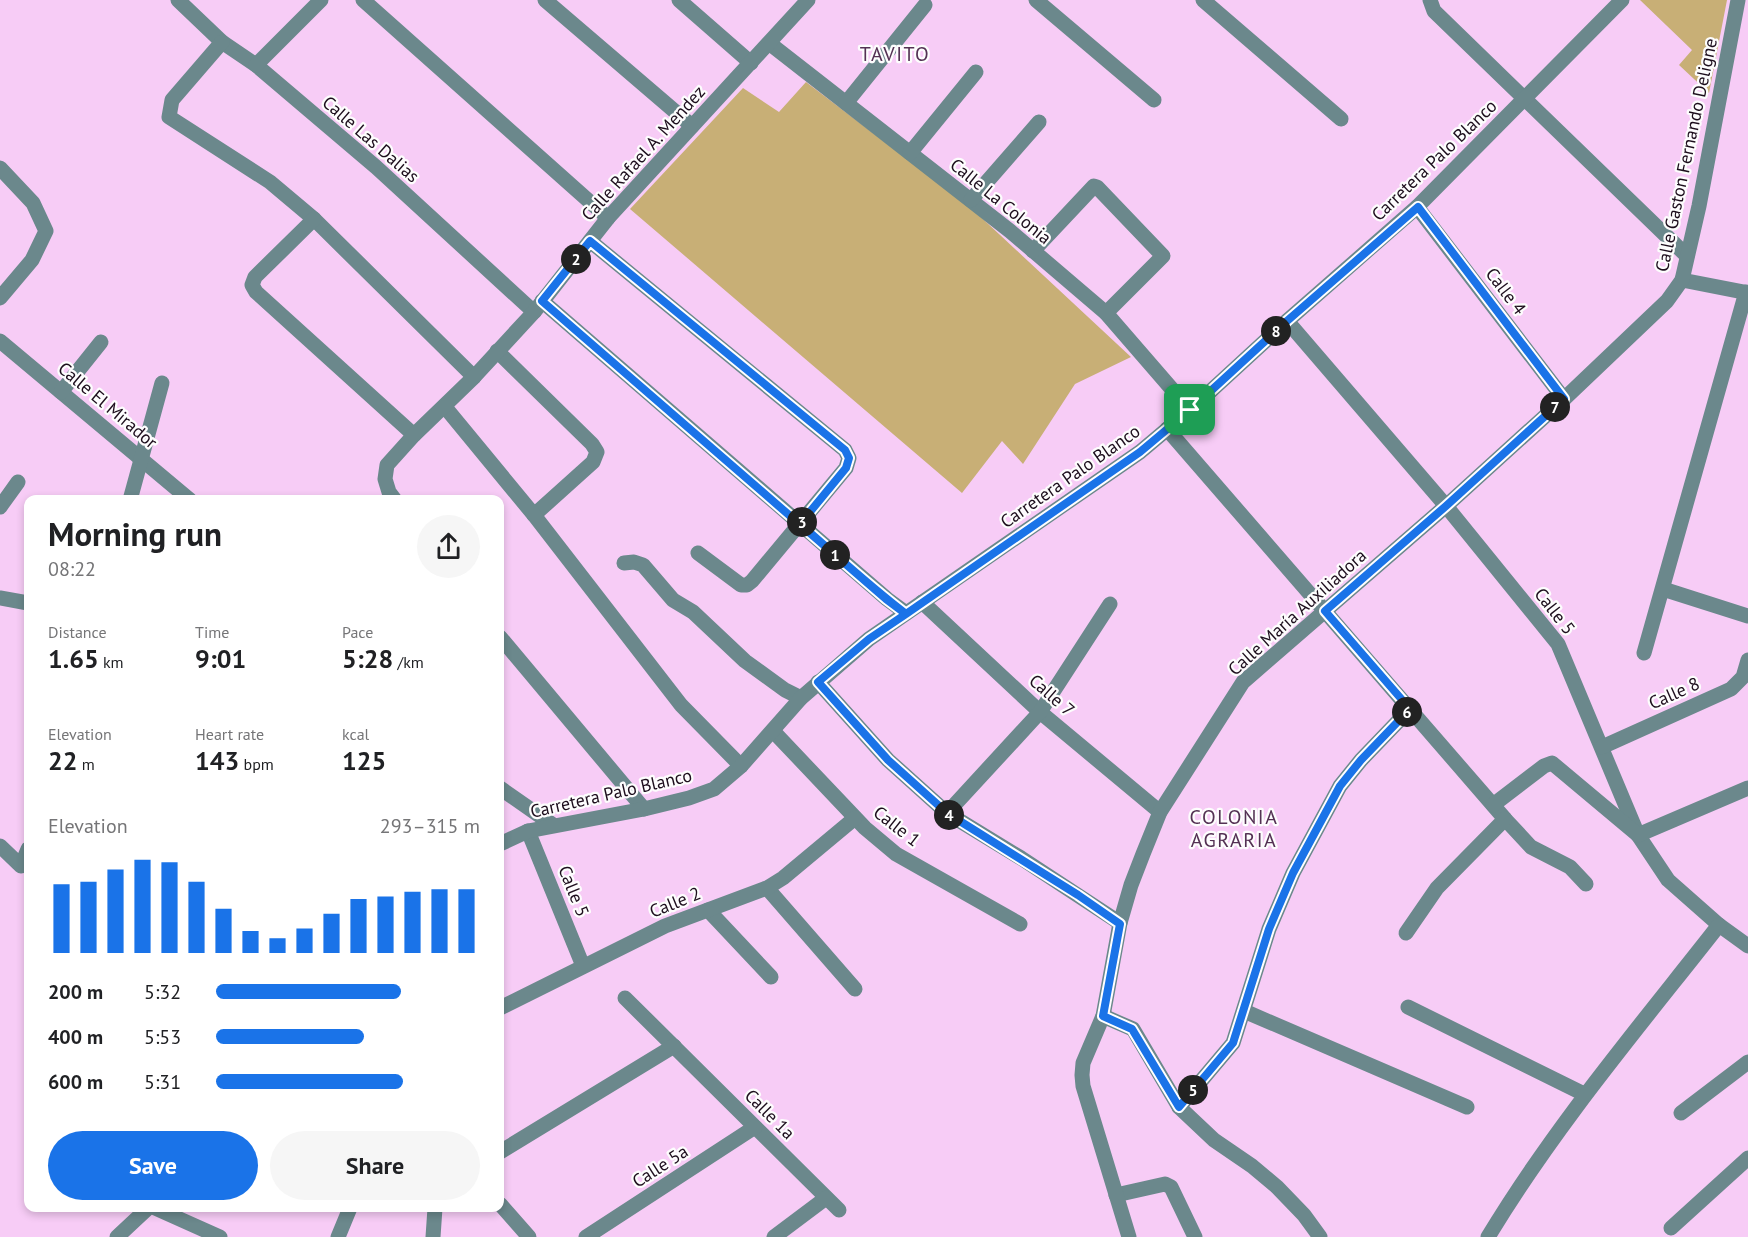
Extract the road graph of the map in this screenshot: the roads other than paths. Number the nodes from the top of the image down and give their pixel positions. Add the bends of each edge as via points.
1 (178, 0) edge
2 (321, 0) edge
3 (363, 0) edge
4 (545, 0) edge
5 (679, 0) edge
6 (808, 0) edge
7 (1036, 0) edge
8 (1203, 0) edge
9 (1430, 0) edge
10 (1622, 0) edge
11 (1738, 0) edge
12 (925, 5) dead end
13 (222, 42) junction
14 (769, 43) junction
15 (751, 63) junction
16 (256, 65) junction
17 (976, 72) dead end
18 (1525, 98) junction
19 (1154, 100) dead end
20 (846, 103) junction
21 (1341, 119) dead end
22 (1039, 122) dead end
23 (692, 126) junction
24 (910, 153) junction
25 (0, 168) edge
26 (971, 200) junction
27 (1418, 207) junction
28 (608, 218) junction
29 (314, 219) junction
30 (590, 241) junction
31 (1033, 251) junction
32 (1687, 256) junction
33 (1682, 280) junction
34 (1747, 292) edge
35 (0, 298) edge
36 (538, 306) junction
37 (1106, 313) junction
38 (1287, 321) junction
39 (0, 341) edge
40 (101, 342) dead end
41 (497, 351) junction
42 (474, 377) junction
43 (162, 383) dead end
44 (61, 392) junction
45 (1564, 399) junction
46 (445, 406) junction
47 (1190, 410) junction
48 (1167, 429) junction
49 (414, 435) junction
50 (141, 457) junction
51 (18, 482) dead end
52 (131, 495) edge
53 (184, 495) edge
54 (391, 495) edge
55 (1446, 506) junction
56 (0, 507) edge
57 (534, 515) junction
58 (800, 524) junction
59 (698, 553) dead end
60 (624, 563) dead end
61 (1663, 589) junction
62 (0, 598) edge
63 (24, 602) edge
64 (922, 602) junction
65 (1110, 604) dead end
66 (1325, 611) junction
67 (906, 614) junction
68 (1748, 616) edge
69 (504, 642) edge
70 (1644, 653) dead end
71 (1748, 660) edge
72 (818, 682) junction
73 (801, 698) junction
74 (1410, 709) junction
75 (1040, 712) junction
76 (773, 731) junction
77 (1602, 747) junction
78 (741, 766) junction
79 (1748, 788) edge
80 (504, 791) edge
81 (1493, 805) junction
82 (644, 809) junction
83 (1160, 812) junction
84 (947, 813) junction
85 (855, 818) junction
86 (1505, 819) junction
87 (553, 825) junction
88 (528, 831) junction
89 (1638, 835) junction
90 (504, 842) edge
91 (0, 846) edge
92 (24, 859) edge
93 (1586, 884) dead end
94 (767, 888) junction
95 (708, 910) junction
96 (1020, 924) dead end
97 (1120, 924) junction
98 (1719, 926) junction
99 (1406, 933) dead end
100 (1748, 946) edge
101 (583, 966) junction
102 (771, 977) dead end
103 (855, 989) dead end
104 (625, 998) dead end
105 (504, 1006) edge
106 (1408, 1007) dead end
107 (1244, 1011) junction
108 (1103, 1016) junction
109 (674, 1046) junction
110 (1748, 1062) edge
111 (1584, 1094) junction
112 (1179, 1107) junction
113 (1467, 1107) dead end
114 (1681, 1113) dead end
115 (755, 1127) junction
116 (504, 1150) edge
117 (1748, 1158) edge
118 (1116, 1196) junction
119 (826, 1198) junction
120 (504, 1209) edge
121 (839, 1210) dead end
122 (144, 1212) edge
123 (164, 1212) edge
124 (348, 1212) edge
125 (435, 1212) edge
126 (1671, 1228) dead end
127 (117, 1237) edge
128 (220, 1237) edge
129 (338, 1237) edge
130 (432, 1237) edge
131 (529, 1237) edge
132 (586, 1237) edge
133 (774, 1237) edge
134 (1129, 1237) edge
135 (1195, 1237) edge
136 (1320, 1237) edge
137 (1488, 1237) edge

1 - 13 street, Calle Las Dalias
2 - 16 street
3 - 28 street
4 - 23 street
5 - 15 street
6 - 14 street, Calle Rafael A. Mendez
7 - 19 street
8 - 21 street
9 - 18 street via 1434,10
10 - 18 street, Carretera Palo Blanco
11 - 32 street, Calle Gaston Fernando Deligne
12 - 20 street
13 - 16 street, Calle Las Dalias
13 - 29 street via 172,100 170,117 270,182
14 - 15 street, Calle Rafael A. Mendez
14 - 20 street, Calle La Colonia
15 - 23 street, Calle Rafael A. Mendez
16 - 36 street, Calle Las Dalias
17 - 24 street
18 - 27 street, Carretera Palo Blanco
18 - 32 street
20 - 24 street, Calle La Colonia
22 - 26 street
23 - 28 street, Calle Rafael A. Mendez
24 - 26 street, Calle La Colonia
25 - 35 street via 33,203 46,231 32,260
26 - 31 street, Calle La Colonia
27 - 38 street, Carretera Palo Blanco
27 - 45 street, Calle 4
28 - 30 street, Calle Rafael A. Mendez
29 - 42 street
29 - 49 street via 255,277 252,285
30 - 36 street, Calle Rafael A. Mendez
30 - 58 street via 845,450 849,458 846,468
31 - 37 street, Calle La Colonia
31 - 37 street via 1097,186 1163,256
32 - 33 street, Calle Gaston Fernando Deligne
33 - 34 street
33 - 45 street, Calle Gaston Fernando Deligne via 1667,301
34 - 61 street
36 - 41 street, Calle Rafael A. Mendez
36 - 58 street, Calle Las Dalias
37 - 47 street, Calle La Colonia
38 - 47 street, Carretera Palo Blanco
38 - 55 street, Calle 5
39 - 44 street, Calle El Mirador
40 - 44 street
41 - 42 street, Calle Rafael A. Mendez
41 - 57 street via 597,452 593,462
42 - 46 street, Calle Rafael A. Mendez
43 - 50 street
44 - 50 street, Calle El Mirador
45 - 55 street, Calle Gaston Fernando Deligne
46 - 49 street, Calle Rafael A. Mendez
46 - 57 street
47 - 48 street, Carretera Palo Blanco
48 - 64 street, Carretera Palo Blanco via 1140,452
48 - 66 street
49 - 54 street, Calle Rafael A. Mendez via 387,465 385,479
50 - 52 street
50 - 53 street, Calle El Mirador
51 - 56 street
55 - 66 street, Calle María Auxiliadora
55 - 77 street, Calle 5 via 1558,644
57 - 78 street via 681,705
58 - 59 street via 747,585 741,585
58 - 67 street, Calle Las Dalias
60 - 73 street via 643,565 673,600 693,612 745,661
61 - 68 street
61 - 70 street
62 - 63 street
64 - 67 street, Carretera Palo Blanco
64 - 75 street, Calle 7
65 - 75 street
66 - 74 street
66 - 83 street, Calle María Auxiliadora via 1243,682
67 - 72 street, Carretera Palo Blanco
69 - 82 street
71 - 77 street, Calle 8 via 1743,677 1731,689
72 - 73 street, Carretera Palo Blanco
72 - 84 street via 888,760
73 - 76 street, Carretera Palo Blanco
74 - 81 street
74 - 107 street via 1340,786 1293,873 1273,920
75 - 83 street, Calle 7
75 - 84 street
76 - 78 street, Carretera Palo Blanco
76 - 85 street, Calle 1
77 - 89 street, Calle 5
78 - 82 street, Carretera Palo Blanco via 714,789
79 - 89 street
80 - 87 street
81 - 86 street
81 - 89 street via 1552,763
82 - 87 street, Carretera Palo Blanco
83 - 97 street, Calle María Auxiliadora
84 - 97 street
85 - 94 street, Calle 2
85 - 96 street, Calle 1 via 896,854
86 - 93 street via 1531,847 1570,867
86 - 99 street via 1437,888
87 - 88 street, Carretera Palo Blanco
88 - 90 street, Carretera Palo Blanco
88 - 101 street, Calle 5
89 - 98 street, Calle 5 via 1668,880
91 - 92 street via 21,866
94 - 95 street, Calle 2
94 - 103 street
95 - 101 street, Calle 2
95 - 102 street
97 - 108 street, Calle María Auxiliadora
98 - 100 street, Calle 5
98 - 111 street
101 - 105 street, Calle 2
104 - 109 street, Calle 1a
106 - 111 street
107 - 112 street via 1233,1043
107 - 113 street
108 - 112 street via 1132,1029
108 - 118 street, Calle María Auxiliadora via 1083,1063 1082,1075
109 - 115 street, Calle 1a
109 - 116 street
110 - 114 street
111 - 137 street
112 - 136 street via 1214,1140 1277,1187
115 - 119 street, Calle 1a
115 - 132 street, Calle 5a
117 - 126 street
118 - 134 street, Calle María Auxiliadora
118 - 135 street via 1166,1184
119 - 121 street, Calle 1a
119 - 133 street
120 - 131 street
122 - 127 street
123 - 128 street
124 - 129 street
125 - 130 street

